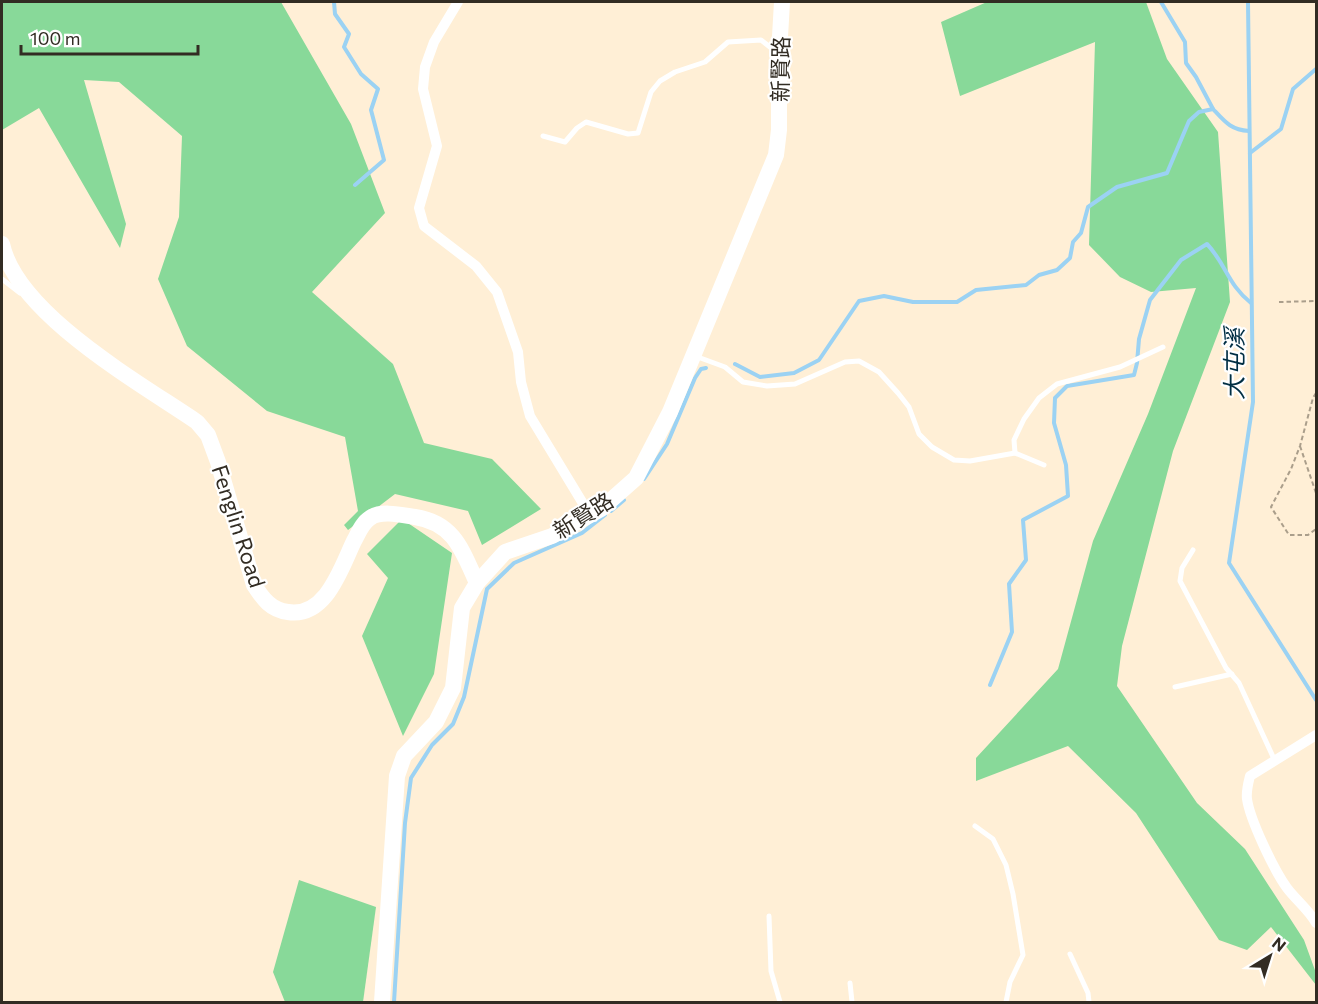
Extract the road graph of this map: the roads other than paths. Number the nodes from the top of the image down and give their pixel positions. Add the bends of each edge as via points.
1 (458, 2) edge
2 (782, 2) edge
3 (779, 54) junction
4 (543, 136) dead end
5 (2, 244) edge
6 (2, 279) edge
7 (43, 310) junction
8 (1163, 347) dead end
9 (694, 355) junction
10 (1015, 453) junction
11 (1044, 465) dead end
12 (590, 515) junction
13 (1193, 550) dead end
14 (477, 583) junction
15 (1232, 674) junction
16 (1175, 687) dead end
17 (1317, 735) edge
18 (1275, 761) junction
19 (975, 826) dead end
20 (769, 916) dead end
21 (1317, 923) edge
22 (1070, 954) dead end
23 (850, 983) dead end
24 (382, 1002) edge
25 (780, 1002) edge
26 (852, 1002) edge
27 (1006, 1002) edge
28 (1089, 1002) edge

1 - 12 street via 434,42 425,67 423,89 437,146 419,208 424,226 476,266 497,292 518,352 530,416
2 - 3 street, 新賢路
3 - 4 lane via 761,40 728,42 705,62 660,81 651,92 638,133 628,135 586,122 565,142
3 - 9 street, 新賢路 via 776,155
5 - 7 street, Fenglin Road via 4,255 26,292
6 - 7 lane
7 - 14 street, Fenglin Road via 69,334 197,422 208,435 254,585 264,601 280,611 298,614 315,608 327,595 361,528 370,518 384,514 431,519 448,531 459,544
8 - 10 lane via 1119,367 1057,384 1039,398 1024,418 1014,440
9 - 10 lane via 725,367 743,382 767,386 795,384 845,362 859,361 879,372 898,393 909,407 919,434 954,460
9 - 12 street, 新賢路 via 636,478
10 - 11 lane
12 - 14 street, 新賢路 via 552,536 505,552
13 - 15 lane via 1182,567 1180,580
14 - 24 street, 新賢路 via 462,609 453,688 436,722 404,756 397,776
15 - 16 lane
15 - 18 lane
17 - 18 street
18 - 21 street via 1250,776 1247,801 1286,886
19 - 27 lane via 993,839 1006,865 1013,894 1023,955 1010,982
20 - 25 lane via 771,971
22 - 28 lane
23 - 26 lane

